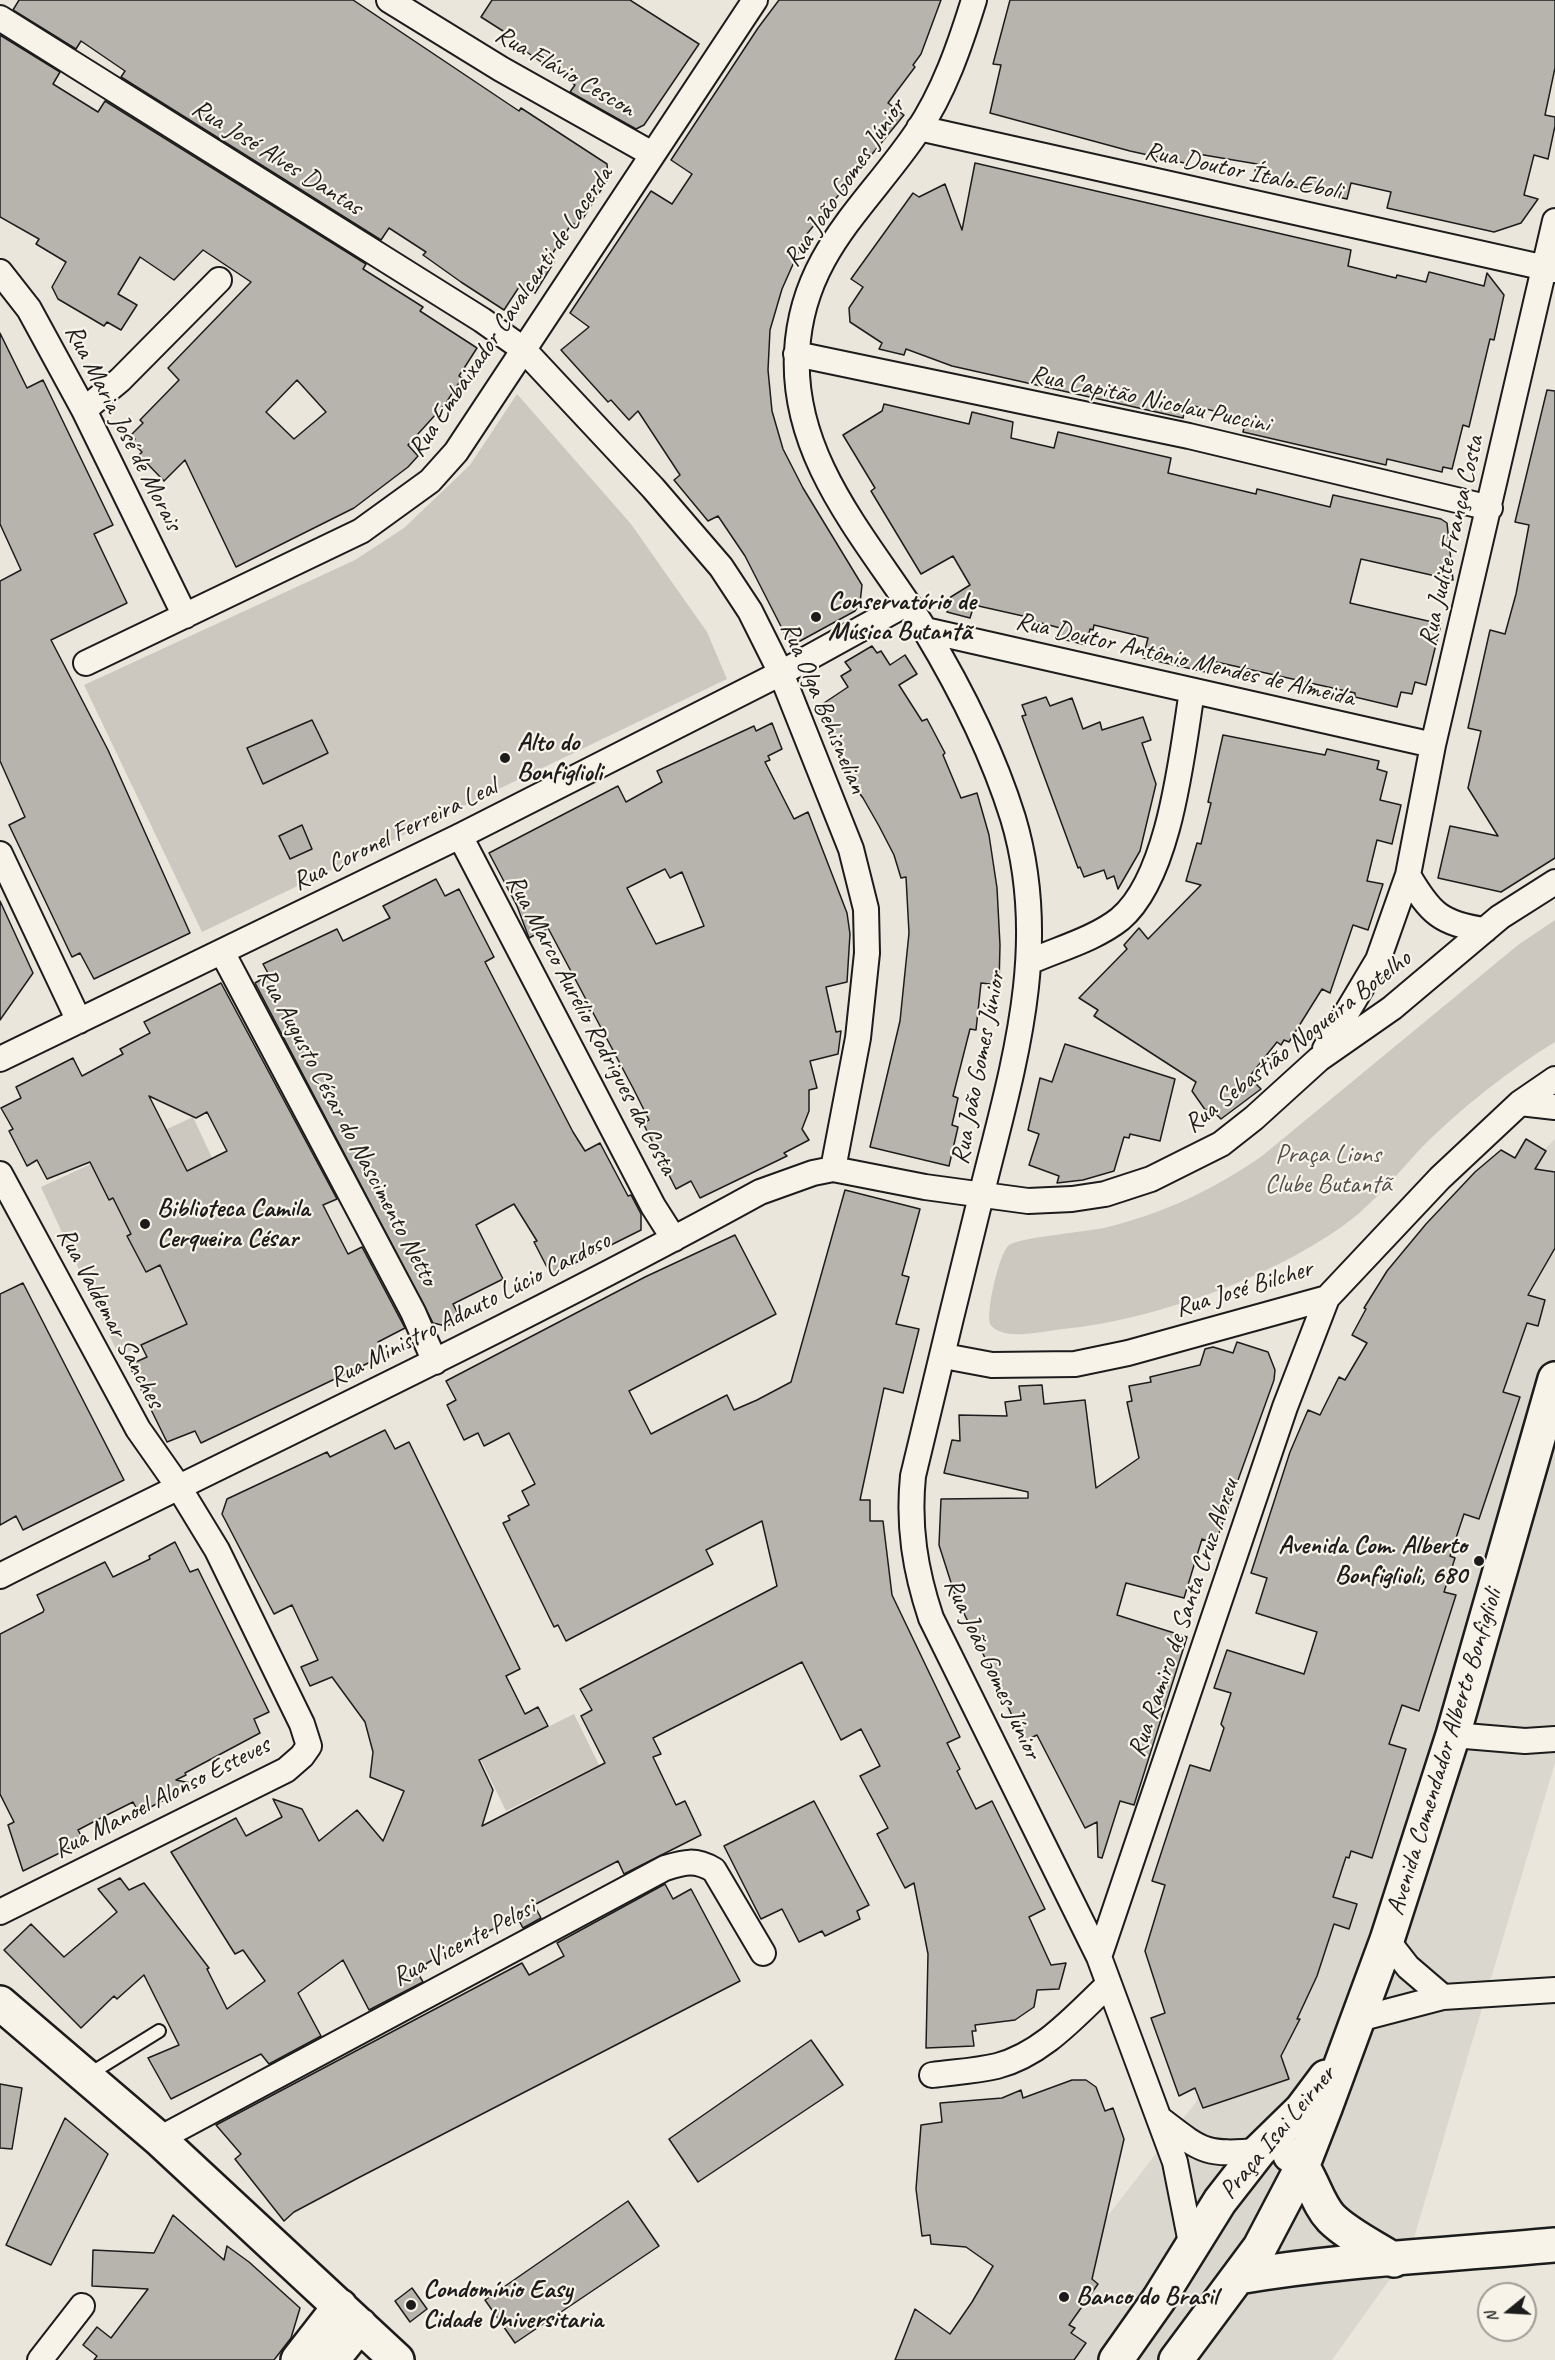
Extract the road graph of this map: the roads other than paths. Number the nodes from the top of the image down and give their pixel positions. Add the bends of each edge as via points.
1 (389, 0) edge
2 (754, 0) edge
3 (974, 0) edge
4 (0, 18) edge
5 (919, 128) junction
6 (652, 154) junction
7 (1555, 221) edge
8 (1550, 268) edge
9 (0, 272) edge
10 (219, 280) dead end
11 (523, 349) junction
12 (796, 354) junction
13 (84, 410) junction
14 (1490, 508) junction
15 (906, 604) junction
16 (185, 616) junction
17 (925, 630) junction
18 (86, 663) dead end
19 (781, 673) junction
20 (1192, 691) junction
21 (1433, 745) junction
22 (460, 836) junction
23 (0, 855) edge
24 (1408, 875) junction
25 (1555, 882) edge
26 (1485, 930) junction
27 (222, 952) junction
28 (1029, 962) junction
29 (79, 1021) junction
30 (0, 1059) edge
31 (1318, 1059) junction
32 (1555, 1079) edge
33 (1520, 1103) junction
34 (1555, 1107) edge
35 (833, 1169) junction
36 (0, 1174) edge
37 (981, 1195) junction
38 (674, 1239) junction
39 (1328, 1298) junction
40 (944, 1356) junction
41 (435, 1362) junction
42 (1555, 1379) edge
43 (178, 1486) junction
44 (0, 1576) edge
45 (1453, 1736) junction
46 (1555, 1739) edge
47 (0, 1912) edge
48 (1387, 1940) junction
49 (763, 1953) dead end
50 (1098, 1957) junction
51 (1109, 1984) junction
52 (1555, 1990) edge
53 (1443, 1997) junction
54 (0, 2003) edge
55 (1359, 2019) junction
56 (159, 2031) dead end
57 (1345, 2052) junction
58 (932, 2075) dead end
59 (86, 2076) junction
60 (1160, 2119) junction
61 (159, 2139) junction
62 (1259, 2151) junction
63 (1302, 2167) junction
64 (1191, 2243) junction
65 (1555, 2245) edge
66 (1394, 2260) junction
67 (1238, 2277) junction
68 (1159, 2299) junction
69 (82, 2306) dead end
70 (350, 2315) junction
71 (1200, 2328) junction
72 (40, 2360) edge
73 (298, 2360) edge
74 (332, 2360) edge
75 (397, 2360) edge
76 (1116, 2360) edge
77 (1176, 2360) edge

1 - 6 street, Rua Flávio Cescon
2 - 6 street, Rua Embaixador Cavalcanti de Lacerda
3 - 5 street, Rua João Gomes Júnior via 958,53
4 - 11 street, Rua José Alves Dantas
5 - 8 street, Rua Doutor Ítalo Eboli
5 - 12 street, Rua João Gomes Júnior via 819,264 803,300
6 - 11 street, Rua Embaixador Cavalcanti de Lacerda
7 - 8 street, Rua Judite França Costa
8 - 14 street, Rua Judite França Costa
9 - 13 street, Rua Maria José de Morais via 29,309
10 - 13 street via 120,380
11 - 16 street, Rua Embaixador Cavalcanti de Lacerda via 456,452 423,487 361,531
11 - 19 street, Rua Olga Behisnelian via 721,567 750,611
12 - 14 street, Rua Capitão Nicolau Puccini via 1189,436
12 - 15 street, Rua João Gomes Júnior via 805,429 815,457 838,501
13 - 16 street, Rua Maria José de Morais
14 - 21 street, Rua Judite França Costa
15 - 17 street, Rua João Gomes Júnior
15 - 19 street, Rua Coronel Ferreira Leal
16 - 18 street, Rua Embaixador Cavalcanti de Lacerda
17 - 20 street, Rua Doutor Antônio Mendes de Almeida
17 - 28 street, Rua João Gomes Júnior via 964,702 1014,822 1029,897
19 - 22 street, Rua Coronel Ferreira Leal
19 - 35 street, Rua Olga Behisnelian via 851,849 866,909 867,953 858,1038
20 - 21 street, Rua Doutor Antônio Mendes de Almeida
20 - 28 street via 1158,858 1141,894 1120,919
21 - 24 street, Rua Judite França Costa
22 - 27 street, Rua Coronel Ferreira Leal
22 - 38 street, Rua Marco Aurélio Rodrigues da Costa via 653,1206
23 - 29 street
24 - 26 street via 1440,918
24 - 31 street, Rua Judite França Costa via 1378,960
25 - 26 street, Rua Sebastião Nogueira Botelho
26 - 31 street, Rua Sebastião Nogueira Botelho via 1392,1008
27 - 29 street, Rua Coronel Ferreira Leal
27 - 41 street, Rua Augusto César do Nascimento Netto
28 - 37 street, Rua João Gomes Júnior via 1006,1102
29 - 30 street, Rua Coronel Ferreira Leal
31 - 37 street, Rua Sebastião Nogueira Botelho via 1221,1144 1151,1179 1105,1194 1072,1199 1028,1201
32 - 33 street, Rua José Bilcher
33 - 34 street
33 - 39 street, Rua José Bilcher via 1440,1178
35 - 37 street, Rua Ministro Adauto Lúcio Cardoso
35 - 38 street, Rua Ministro Adauto Lúcio Cardoso via 760,1192
36 - 43 street, Rua Valdemar Sanches via 138,1429
37 - 40 street, Rua João Gomes Júnior
38 - 41 street, Rua Ministro Adauto Lúcio Cardoso
39 - 40 street, Rua José Bilcher via 1076,1364 992,1365
39 - 50 street, Rua Ramiro de Santa Cruz Abreu via 1285,1407
40 - 50 street, Rua João Gomes Júnior via 910,1507 921,1587 931,1618
41 - 43 street, Rua Ministro Adauto Lúcio Cardoso
42 - 45 main road, Avenida Comendador Alberto Bonfiglioli
43 - 44 street, Rua Ministro Adauto Lúcio Cardoso
43 - 47 street, Rua Manoel Alonso Esteves via 217,1550 302,1724 309,1746 285,1770
45 - 46 street
45 - 48 main road, Avenida Comendador Alberto Bonfiglioli
48 - 53 street via 1408,1967
48 - 55 main road, Avenida Comendador Alberto Bonfiglioli
49 - 61 street, Rua Vicente Pelosi via 714,1870 687,1861 665,1868
50 - 51 street, Rua João Gomes Júnior
51 - 58 street via 1058,2031 1022,2057 997,2066
51 - 60 street, Rua João Gomes Júnior
52 - 53 street
53 - 55 street
54 - 59 main road
55 - 57 main road, Avenida Comendador Alberto Bonfiglioli
56 - 59 lane
57 - 62 main road, Praça Isai Leirner via 1302,2109
57 - 63 main road, Praça Isai Leirner
59 - 61 main road
60 - 62 street via 1194,2145 1211,2152
60 - 64 street, Rua João Gomes Júnior via 1182,2190
61 - 70 main road
62 - 63 main road via 1284,2152
62 - 64 main road, Praça Isai Leirner
63 - 66 main road via 1331,2218
63 - 67 main road, Praça Isai Leirner via 1260,2247
64 - 68 main road, Praça Isai Leirner
65 - 66 main road
66 - 67 main road via 1334,2263
67 - 71 main road, Praça Isai Leirner
68 - 71 main road
68 - 76 main road, Praça Isai Leirner
69 - 72 street
70 - 73 main road
70 - 74 main road
70 - 75 main road
71 - 77 main road, Praça Isai Leirner

